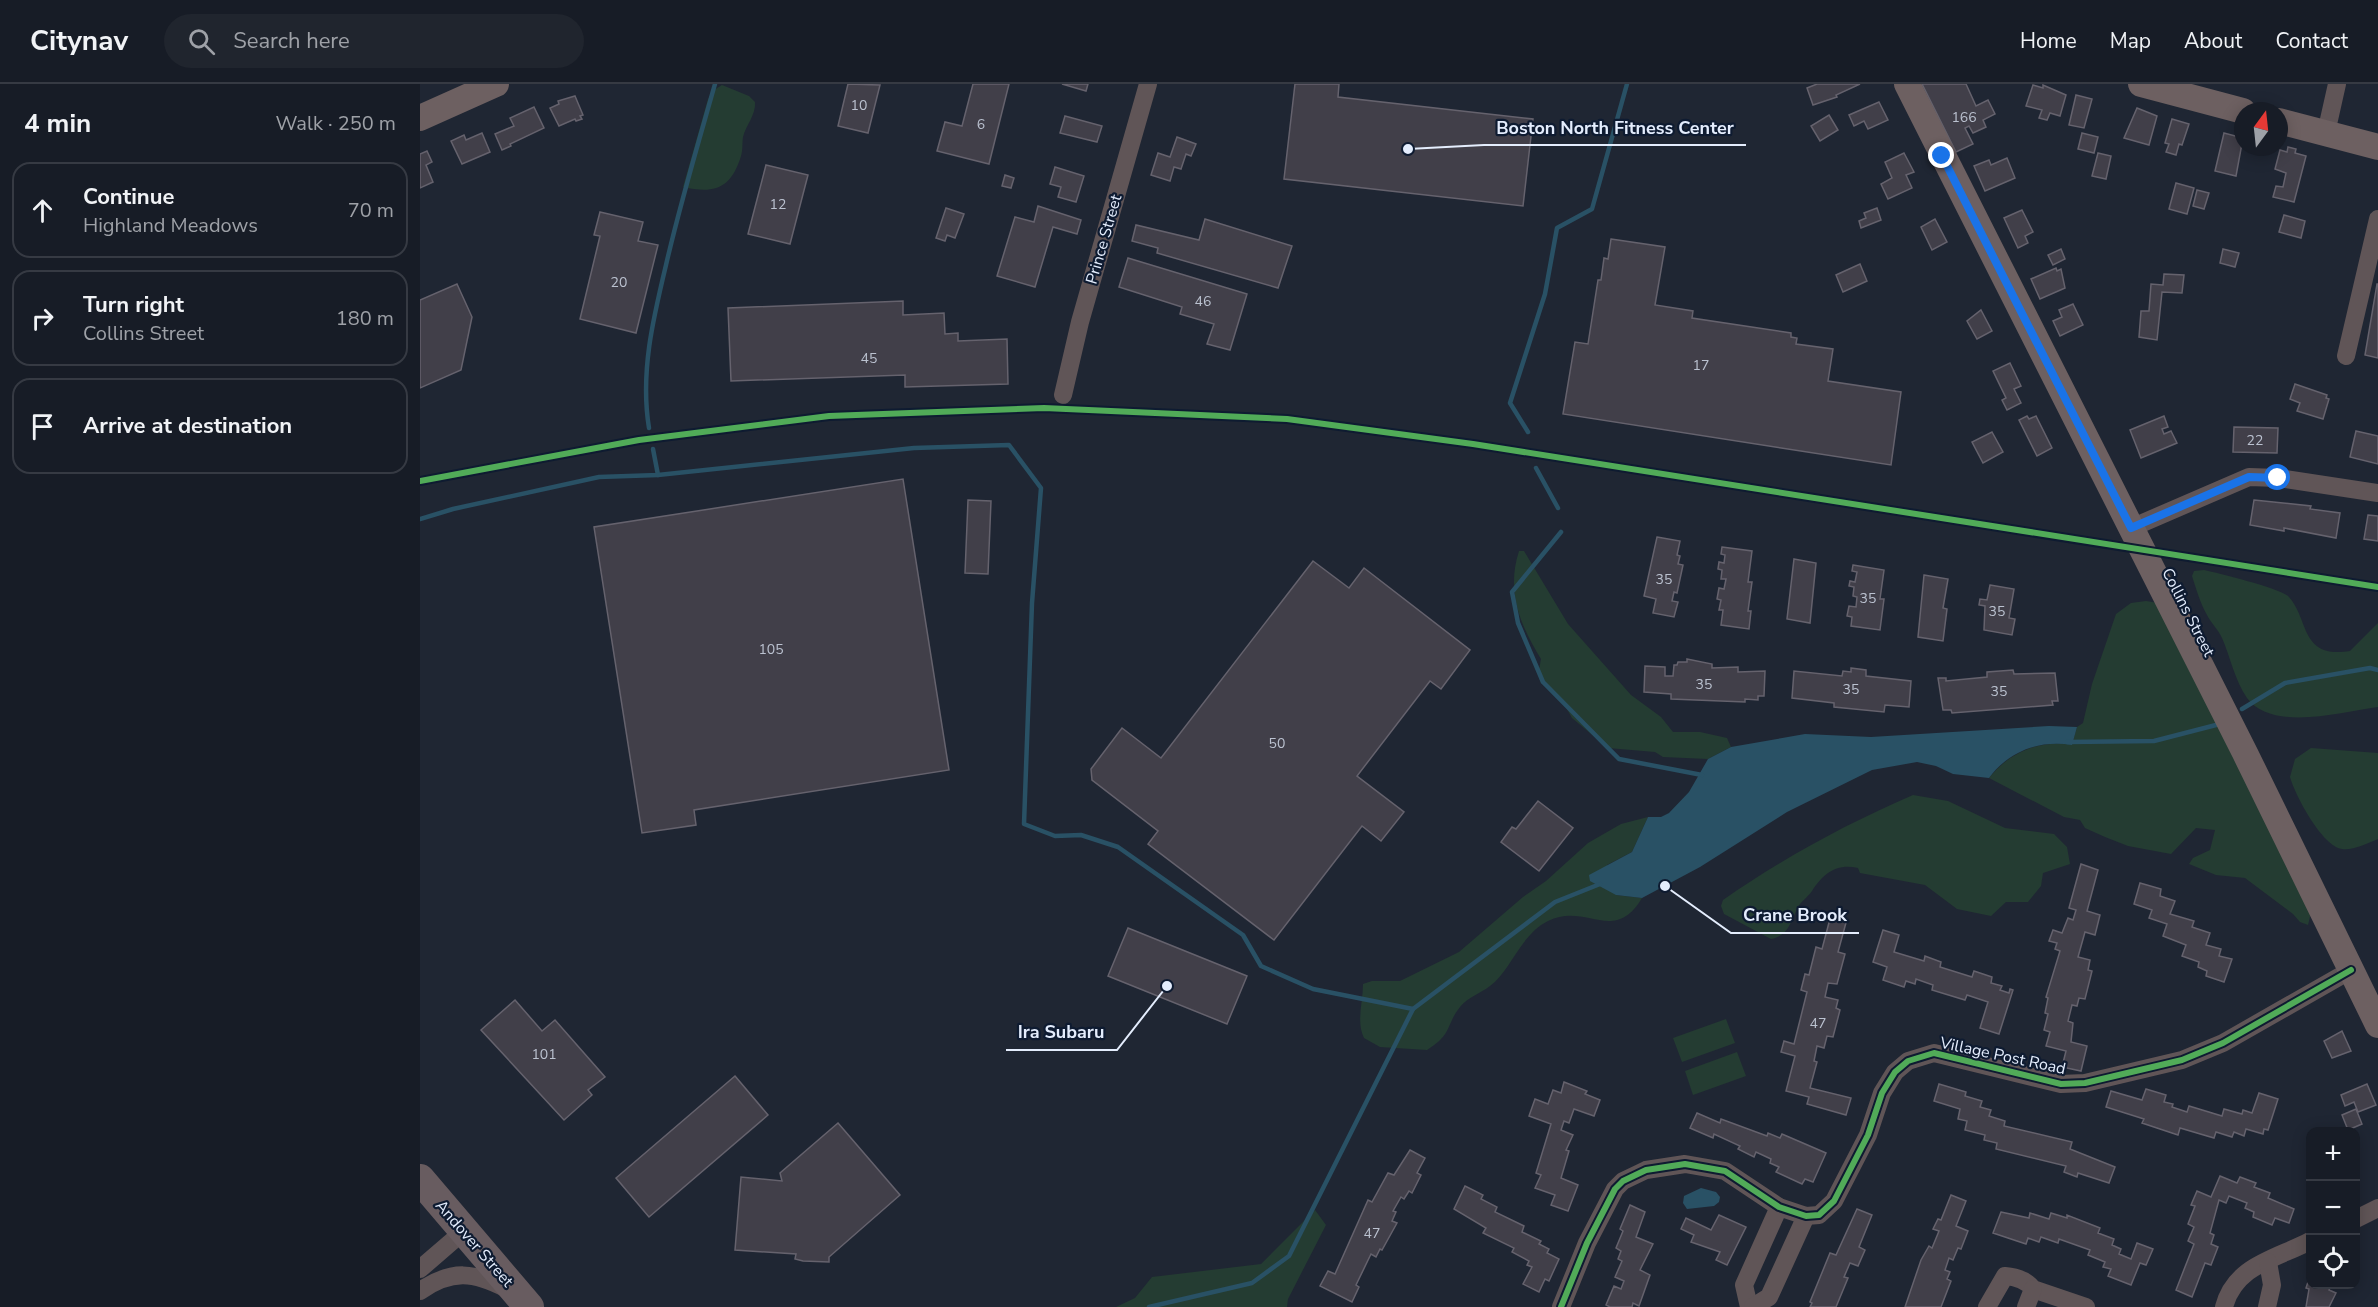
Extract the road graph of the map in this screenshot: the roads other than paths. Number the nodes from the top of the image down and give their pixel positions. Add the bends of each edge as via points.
1 (496, 84) edge
2 (1148, 84) edge
3 (1907, 84) edge
4 (2141, 84) edge
5 (2337, 84) edge
6 (2177, 89) edge
7 (2234, 108) edge
8 (420, 118) edge
9 (2288, 123) edge
10 (2326, 133) junction
11 (2378, 147) edge
12 (2378, 219) edge
13 (2346, 356) dead end
14 (1063, 394) dead end
15 (2378, 493) edge
16 (2131, 528) junction
17 (2351, 970) junction
18 (2378, 1025) edge
19 (420, 1179) edge
20 (1779, 1207) junction
21 (2378, 1208) edge
22 (1806, 1216) junction
23 (2360, 1217) edge
24 (464, 1231) junction
25 (2306, 1243) edge
26 (2268, 1262) junction
27 (420, 1269) edge
28 (2034, 1289) junction
29 (420, 1291) edge
30 (525, 1301) edge
31 (1561, 1307) edge
32 (1751, 1307) edge
33 (1987, 1307) edge
34 (2026, 1307) edge
35 (2086, 1307) edge
36 (2224, 1307) edge
37 (2267, 1307) edge

1 - 8 main road
2 - 14 street, Prince Street
3 - 16 main road, Collins Street
4 - 6 main road
5 - 10 street
6 - 7 main road
9 - 10 main road
10 - 11 main road
12 - 13 street
15 - 16 street via 2249,477
16 - 17 main road, Collins Street
17 - 18 main road, Collins Street
17 - 22 street, Village Post Road via 2223,1043 2182,1060 2085,1083 2061,1084 1934,1053 1908,1061 1895,1072 1882,1094 1868,1135 1834,1201 1826,1211
19 - 24 highway, Andover Street
20 - 22 street
20 - 31 street via 1736,1176 1705,1167 1665,1165 1623,1180 1602,1212
20 - 32 street via 1744,1285
21 - 23 street
22 - 32 street via 1769,1298
24 - 27 street
24 - 30 highway, Andover Street
25 - 26 street
26 - 36 street via 2244,1272 2231,1286
26 - 37 street via 2272,1285
28 - 33 street via 2017,1277 2005,1276
28 - 34 street
28 - 35 street
29 - 30 street via 444,1277 470,1276 492,1281

